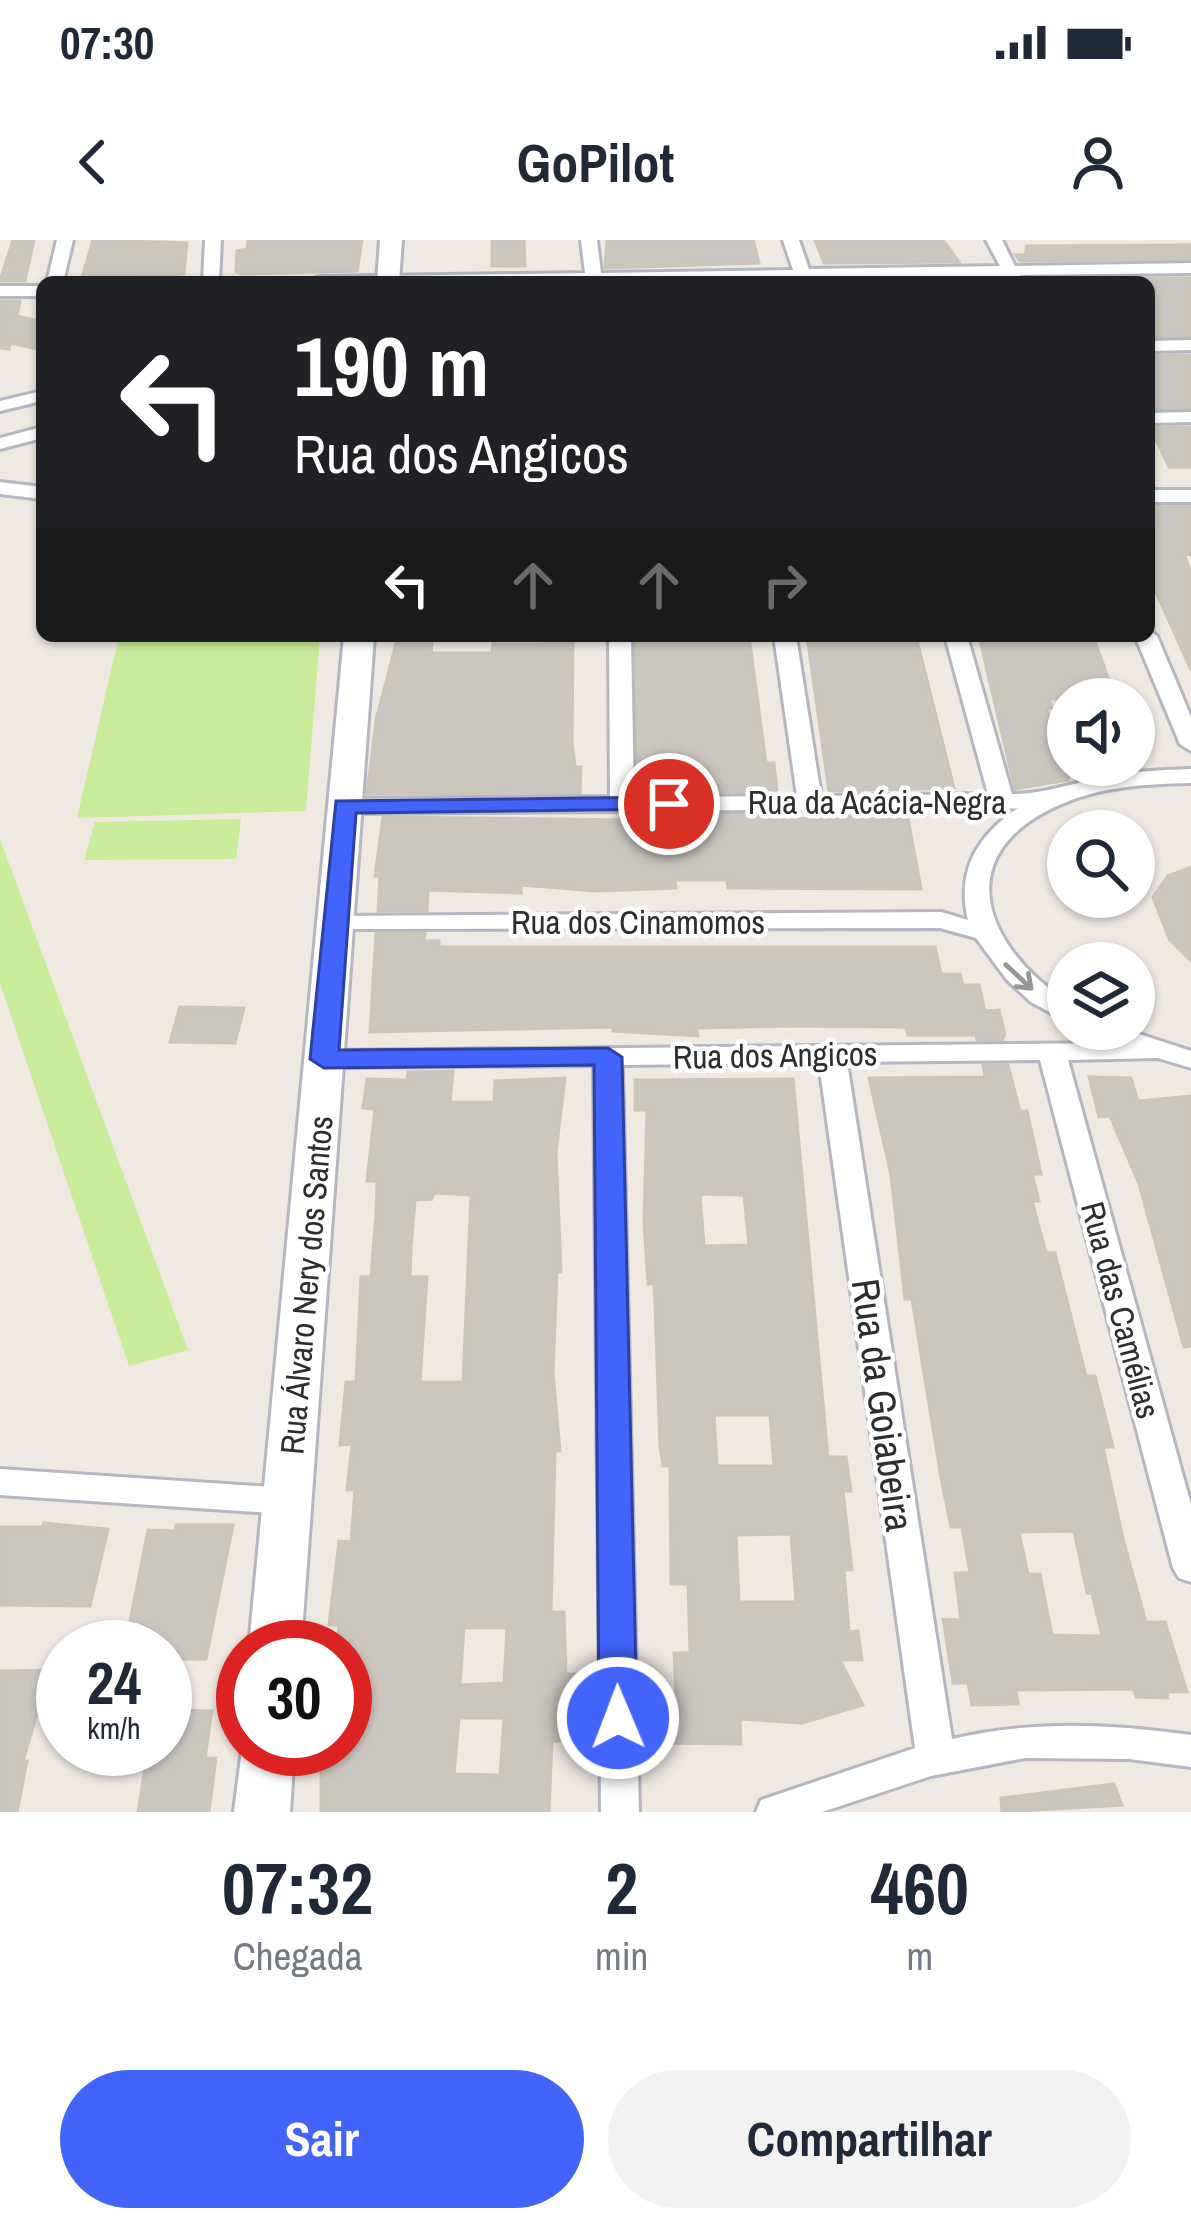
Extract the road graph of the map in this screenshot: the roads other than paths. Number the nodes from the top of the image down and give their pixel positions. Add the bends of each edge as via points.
1 (65, 240) edge
2 (213, 240) edge
3 (391, 240) edge
4 (590, 240) edge
5 (791, 240) edge
6 (994, 240) edge
7 (1191, 268) edge
8 (56, 276) edge
9 (211, 276) edge
10 (388, 276) edge
11 (594, 276) edge
12 (803, 276) edge
13 (1013, 276) edge
14 (0, 291) edge
15 (36, 291) edge
16 (1191, 345) edge
17 (1155, 346) edge
18 (36, 397) edge
19 (0, 406) edge
20 (1191, 417) edge
21 (1155, 418) edge
22 (36, 434) edge
23 (0, 444) edge
24 (3, 489) edge
25 (36, 492) edge
26 (1155, 496) edge
27 (1191, 496) edge
28 (359, 642) edge
29 (620, 642) edge
30 (786, 642) edge
31 (958, 642) edge
32 (1148, 642) edge
33 (1191, 744) edge
34 (1191, 776) edge
35 (1002, 801) junction
36 (1049, 801) junction
37 (810, 802) junction
38 (622, 804) junction
39 (345, 806) junction
40 (979, 919) junction
41 (334, 924) junction
42 (1047, 999) edge
43 (1153, 1051) joint
44 (1052, 1053) junction
45 (832, 1054) junction
46 (608, 1057) junction
47 (324, 1059) junction
48 (1191, 1060) edge
49 (0, 1481) edge
50 (287, 1501) junction
51 (1191, 1568) edge
52 (277, 1620) edge
53 (1191, 1751) edge
54 (934, 1755) junction
55 (265, 1776) edge
56 (262, 1812) edge
57 (620, 1812) edge
58 (775, 1812) edge

1 - 8 street
2 - 9 street
3 - 10 main road
4 - 11 street
5 - 12 street
6 - 13 street
7 - 13 street
14 - 15 street
16 - 17 street
18 - 19 street
20 - 21 street
22 - 23 street
24 - 25 street
26 - 27 street
28 - 39 main road, Rua Álvaro Nery dos Santos
29 - 38 street
30 - 37 street
31 - 35 street
32 - 33 street
34 - 36 street via 1121,781
35 - 36 street, Rua da Acácia-Negra
35 - 37 street, Rua da Acácia-Negra
36 - 40 street via 1010,826 983,857 975,881
37 - 38 street, Rua da Acácia-Negra
38 - 39 street, Rua da Acácia-Negra
39 - 41 main road, Rua Álvaro Nery dos Santos
40 - 41 street, Rua dos Cinamomos
40 -> 42 street
41 - 47 main road, Rua Álvaro Nery dos Santos
43 - 44 street, Rua dos Angicos
43 - 48 street
44 - 45 street, Rua dos Angicos
44 - 51 street, Rua das Camélias
45 - 46 street, Rua dos Angicos
45 - 54 street, Rua da Goiabeira
46 - 47 street, Rua dos Angicos
46 - 57 street
47 - 50 main road, Rua Álvaro Nery dos Santos
49 - 50 street
50 - 52 main road, Rua Álvaro Nery dos Santos
53 - 54 street via 1057,1738
54 - 58 street
55 - 56 main road

